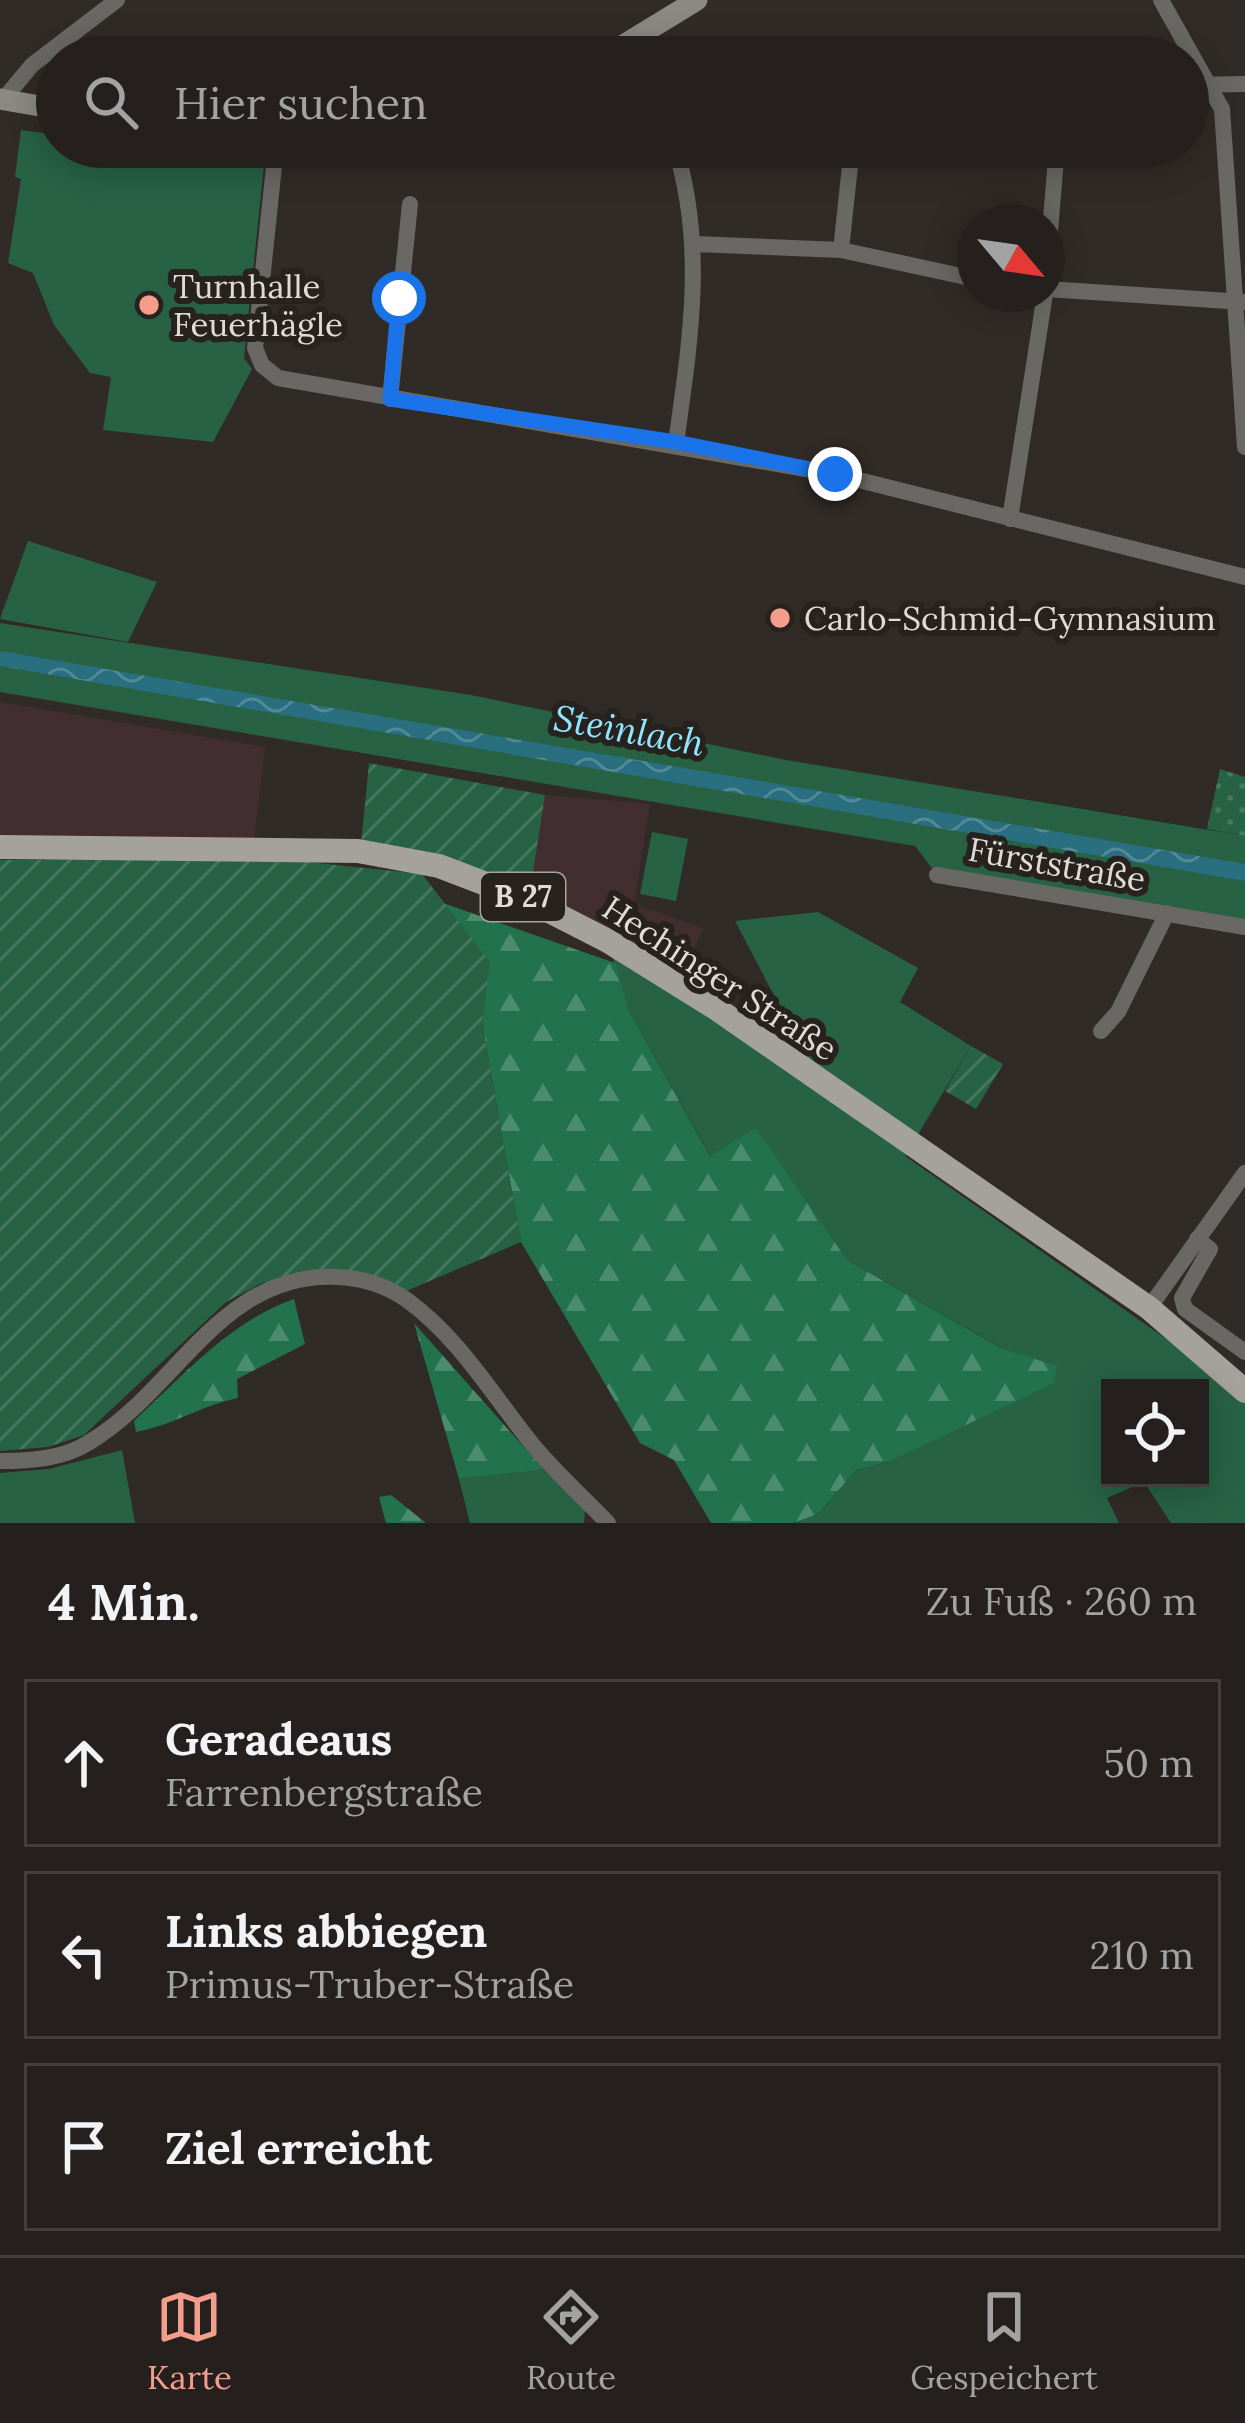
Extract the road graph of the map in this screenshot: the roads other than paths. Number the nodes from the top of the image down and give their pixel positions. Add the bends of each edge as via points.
1 (114, 0) edge
2 (697, 0) edge
3 (1161, 0) edge
4 (69, 36) edge
5 (652, 36) edge
6 (1177, 36) edge
7 (36, 62) edge
8 (1209, 81) edge
9 (1245, 84) edge
10 (1212, 85) junction
11 (1, 99) edge
12 (36, 105) edge
13 (274, 168) edge
14 (679, 168) edge
15 (850, 168) edge
16 (1055, 168) edge
17 (410, 204) dead end
18 (1052, 204) edge
19 (694, 244) junction
20 (841, 250) junction
21 (957, 275) edge
22 (1065, 293) edge
23 (1241, 302) edge
24 (1043, 312) edge
25 (390, 399) junction
26 (676, 442) junction
27 (1245, 447) edge
28 (1010, 519) junction
29 (1245, 577) edge
30 (0, 848) edge
31 (937, 874) dead end
32 (1167, 914) junction
33 (1245, 927) edge
34 (1101, 1031) dead end
35 (1245, 1173) edge
36 (1197, 1239) junction
37 (1149, 1308) junction
38 (1245, 1352) edge
39 (1245, 1391) edge
40 (0, 1461) edge
41 (608, 1523) edge

1 - 4 street
2 - 5 street
3 - 6 street
7 - 11 street
8 - 10 street
9 - 10 street
10 - 23 street via 1222,109
11 - 12 street
13 - 25 street via 258,358 287,382
14 - 19 street
15 - 20 street
16 - 18 street
17 - 25 street
19 - 20 street
19 - 26 street via 695,305
20 - 21 street
22 - 23 street
23 - 27 street
24 - 28 street
25 - 26 street
26 - 28 street
28 - 29 street
30 - 37 main road, Hechinger Straße / B 27 via 358,851 497,886 693,994
31 - 32 street, Fürststraße
32 - 33 street, Fürststraße
32 - 34 street, Fürststraße
35 - 36 street
36 - 37 street
36 - 38 street via 1210,1249 1182,1298 1185,1309
37 - 39 main road, Hechinger Straße / B 27
40 - 41 street via 86,1445 263,1289 349,1278 388,1289 436,1325

